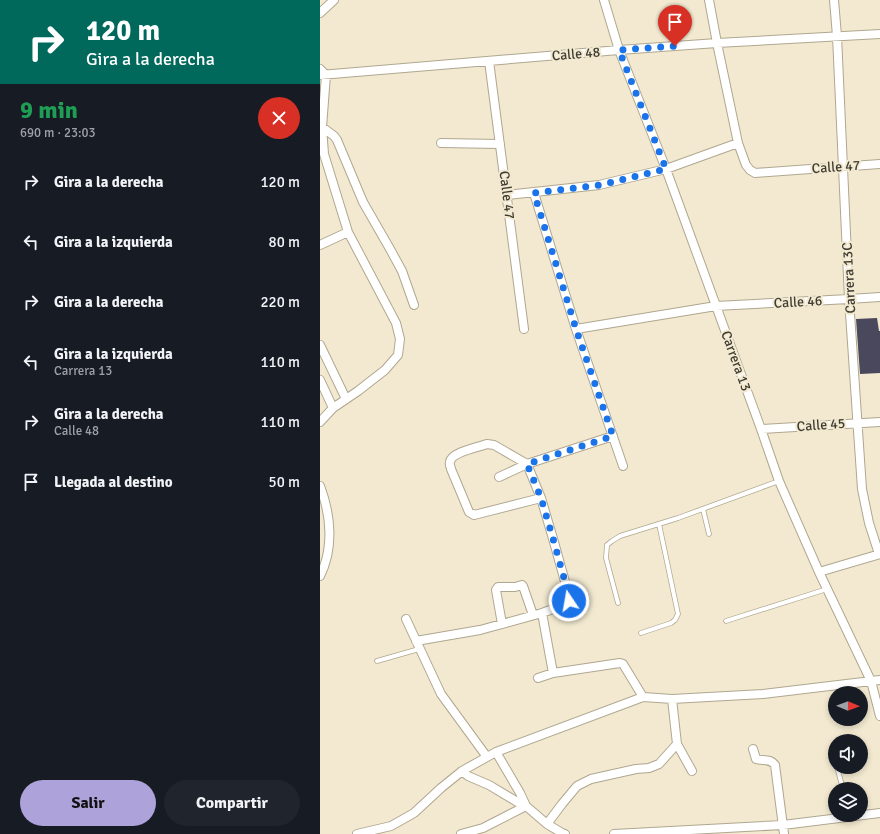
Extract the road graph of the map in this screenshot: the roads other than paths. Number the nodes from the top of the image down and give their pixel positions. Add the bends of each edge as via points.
1 (334, 0) edge
2 (709, 0) edge
3 (834, 0) edge
4 (603, 1) edge
5 (320, 13) edge
6 (880, 34) edge
7 (837, 36) junction
8 (717, 43) junction
9 (619, 50) junction
10 (489, 61) junction
11 (322, 73) edge
12 (322, 127) junction
13 (441, 143) dead end
14 (738, 143) junction
15 (500, 144) junction
16 (322, 154) edge
17 (880, 164) edge
18 (843, 166) junction
19 (666, 169) junction
20 (534, 193) junction
21 (507, 195) junction
22 (348, 232) junction
23 (320, 245) edge
24 (880, 296) edge
25 (849, 299) junction
26 (414, 305) dead end
27 (716, 306) junction
28 (524, 329) dead end
29 (576, 329) junction
30 (320, 345) edge
31 (320, 380) edge
32 (346, 399) junction
33 (333, 408) junction
34 (320, 422) edge
35 (880, 422) edge
36 (858, 423) junction
37 (761, 429) junction
38 (613, 436) junction
39 (527, 464) junction
40 (623, 466) dead end
41 (499, 477) dead end
42 (779, 481) junction
43 (320, 486) edge
44 (541, 498) junction
45 (703, 509) junction
46 (659, 524) junction
47 (709, 534) dead end
48 (879, 554) edge
49 (819, 572) junction
50 (320, 576) edge
51 (827, 589) junction
52 (618, 603) dead end
53 (542, 613) junction
54 (533, 615) junction
55 (406, 619) dead end
56 (726, 621) dead end
57 (502, 624) junction
58 (641, 633) dead end
59 (417, 645) junction
60 (377, 661) dead end
61 (553, 674) junction
62 (538, 678) dead end
63 (876, 681) edge
64 (643, 697) junction
65 (672, 699) junction
66 (880, 716) edge
67 (677, 744) junction
68 (753, 749) dead end
69 (496, 752) junction
70 (487, 757) junction
71 (462, 771) junction
72 (692, 771) dead end
73 (526, 806) junction
74 (880, 813) edge
75 (868, 814) edge
76 (828, 819) edge
77 (547, 824) junction
78 (783, 824) junction
79 (357, 834) edge
80 (461, 834) edge
81 (565, 834) edge
82 (615, 834) edge
83 (784, 834) edge

1 - 5 street
2 - 8 street, Calle 47
3 - 7 street, Carrera 13C
4 - 9 street, Carrera 13
6 - 7 street, Calle 48
7 - 8 street, Calle 48
7 - 18 street, Carrera 13C
8 - 9 street, Calle 48
8 - 14 street, Calle 47
9 - 10 street, Calle 48
9 - 19 street, Carrera 13
10 - 11 street, Calle 48
10 - 15 street, Calle 47
11 - 12 street
12 - 16 street
12 - 26 street via 337,140 363,202 402,271
13 - 15 street
14 - 18 street, Calle 47 via 746,165 755,173
14 - 19 street
15 - 21 street, Calle 47
16 - 22 street
17 - 18 street, Calle 47
18 - 25 street, Carrera 13C
19 - 20 street via 600,185
19 - 27 street, Carrera 13
20 - 21 street
20 - 29 street
21 - 28 street, Calle 47
22 - 23 street
22 - 32 street via 396,323 400,339 398,355 385,370
24 - 25 street, Calle 46
25 - 27 street, Calle 46
25 - 36 street, Carrera 13C
27 - 29 street, Calle 46
27 - 37 street, Carrera 13
29 - 38 street
30 - 32 street
31 - 33 street
32 - 33 street
33 - 34 street
35 - 36 street, Calle 45
36 - 37 street, Calle 45
36 - 48 street, Carrera 13C via 862,489 868,523
37 - 42 street, Carrera 13
38 - 39 street
38 - 40 street
39 - 41 street
39 - 44 street
39 - 44 street via 494,445 487,444 459,453 450,462 468,510 474,515
42 - 45 lane
42 - 49 street, Carrera 13
43 - 50 street via 330,529 324,568
44 - 53 street via 569,599 566,604
45 - 46 lane
45 - 47 lane
46 - 52 lane via 620,536 607,545 606,558
46 - 58 lane via 678,614 671,623
48 - 49 street
49 - 51 street, Carrera 13
51 - 56 lane
51 - 63 street, Carrera 13
53 - 54 street
53 - 61 street
54 - 57 street
54 - 57 street via 524,586 498,587 496,590
55 - 59 street
57 - 59 street
59 - 60 lane
59 - 70 street via 441,694
61 - 62 street
61 - 64 street via 622,663
63 - 65 street via 763,694
63 - 66 street, Carrera 13
64 - 65 street
64 - 69 street
65 - 67 street
67 - 72 street
67 - 77 street via 658,764 650,768 591,779 577,786
68 - 78 street via 756,759 770,760 775,765
69 - 70 street
69 - 73 street
70 - 71 street
71 - 73 street
71 - 79 street via 414,814 391,826
73 - 77 street
73 - 80 street via 484,828
74 - 75 street
76 - 78 street
77 - 81 street
78 - 82 street
78 - 83 street

